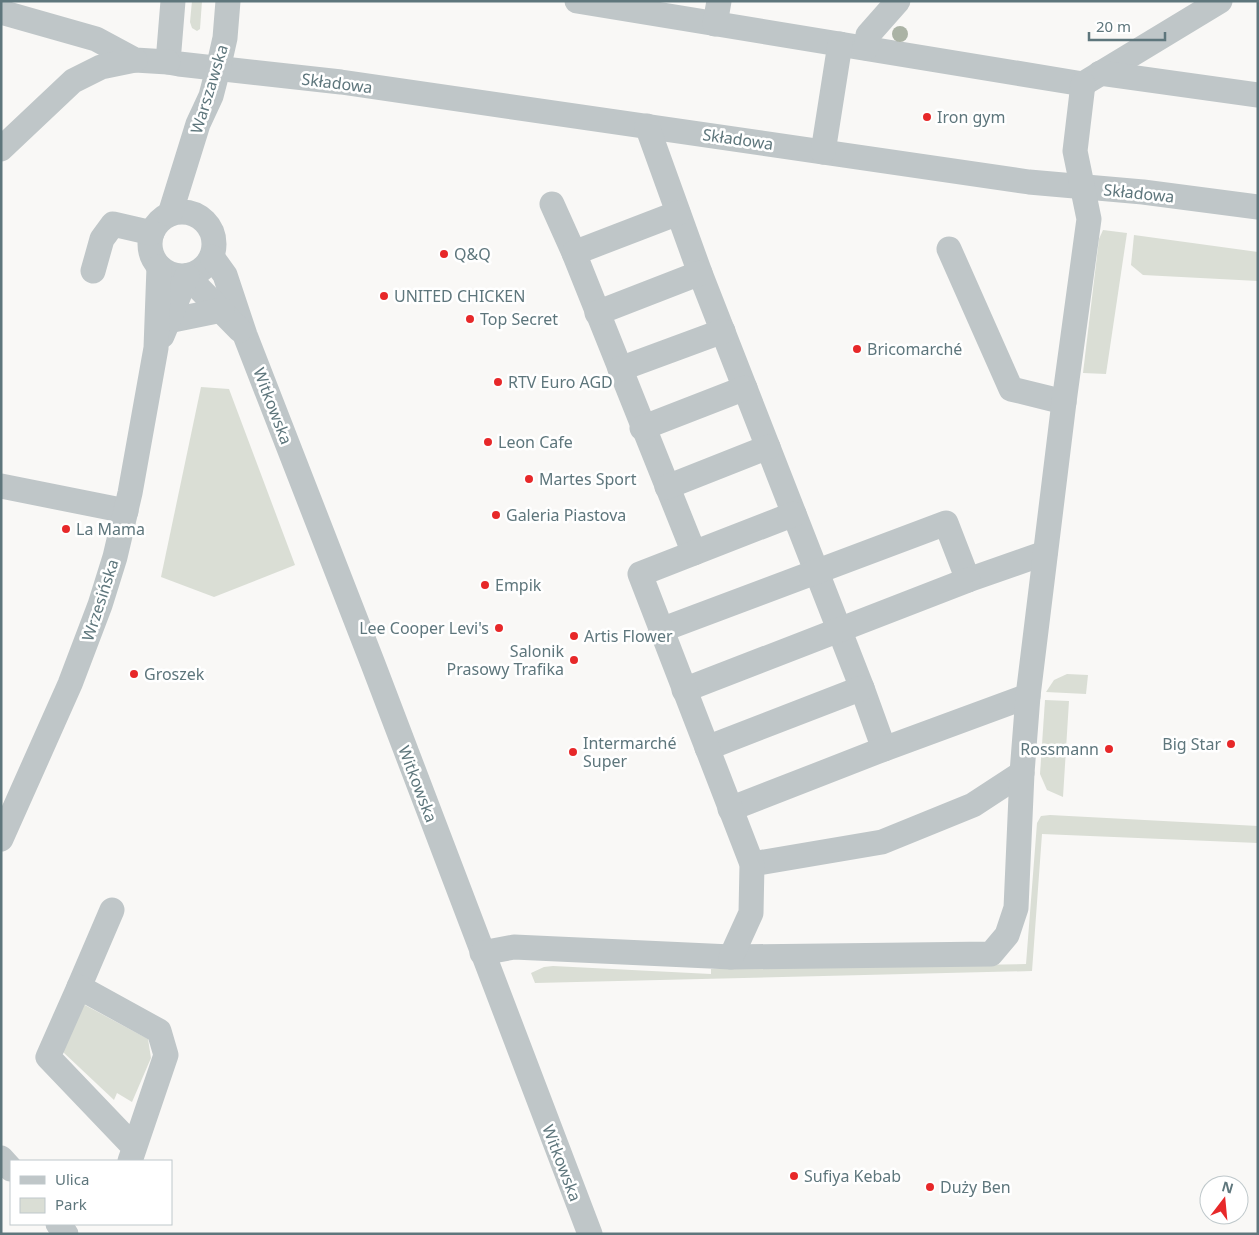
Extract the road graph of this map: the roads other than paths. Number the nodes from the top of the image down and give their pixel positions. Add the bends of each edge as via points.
1 (173, 1) edge
2 (228, 1) edge
3 (578, 1) edge
4 (898, 1) edge
5 (1220, 1) edge
6 (1, 12) edge
7 (717, 12) edge
8 (840, 44) junction
9 (866, 48) junction
10 (135, 60) junction
11 (168, 62) junction
12 (218, 69) junction
13 (1092, 78) junction
14 (1258, 95) edge
15 (646, 126) junction
16 (191, 148) junction
17 (1, 149) edge
18 (823, 152) junction
19 (1084, 188) junction
20 (552, 204) dead end
21 (1258, 207) edge
22 (678, 213) junction
23 (170, 214) junction
24 (198, 216) junction
25 (152, 233) junction
26 (949, 248) dead end
27 (574, 253) junction
28 (212, 257) junction
29 (159, 267) junction
30 (93, 271) dead end
31 (700, 273) junction
32 (187, 276) junction
33 (222, 310) junction
34 (597, 313) junction
35 (168, 320) junction
36 (723, 331) junction
37 (245, 335) junction
38 (156, 348) junction
39 (620, 369) junction
40 (745, 388) junction
41 (1064, 402) junction
42 (642, 428) junction
43 (768, 447) junction
44 (1, 486) edge
45 (666, 487) junction
46 (126, 511) junction
47 (794, 514) junction
48 (694, 553) junction
49 (1045, 553) junction
50 (816, 571) junction
51 (968, 580) junction
52 (661, 630) junction
53 (840, 630) junction
54 (862, 688) junction
55 (684, 690) junction
56 (1028, 696) junction
57 (707, 748) junction
58 (884, 748) junction
59 (1022, 773) junction
60 (730, 809) junction
61 (1, 840) edge
62 (752, 864) junction
63 (112, 910) dead end
64 (482, 953) junction
65 (731, 957) junction
66 (79, 987) junction
67 (132, 1154) edge
68 (1, 1158) edge
69 (10, 1168) edge
70 (590, 1234) edge

1 - 11 street
2 - 12 street, Warszawska
3 - 7 street
4 - 9 street via 868,36
5 - 13 street
6 - 10 street via 96,39
7 - 8 street
8 - 9 street
8 - 18 street
9 - 13 street
10 - 11 street, Składowa
10 - 17 street via 101,66 73,81
11 - 12 street, Składowa
12 - 15 street, Składowa via 341,82
12 - 16 street, Warszawska
13 - 14 street
13 - 19 street via 1075,151
15 - 18 street, Składowa
15 - 22 street
16 - 23 street, Warszawska
16 - 24 street, Warszawska
18 - 19 street, Składowa
19 - 21 street, Składowa
19 - 41 street via 1089,218
20 - 27 street
22 - 27 street
22 - 31 street
23 - 24 street via 184,212
23 - 25 street
24 - 28 street via 210,226 215,242
25 - 29 street via 150,245
25 - 30 street via 113,224 102,239
26 - 41 street via 1011,389
27 - 34 street
28 - 32 street via 197,273
28 - 37 street, Witkowska via 225,275
29 - 32 street via 177,276
29 - 38 street, Wrzesińska
31 - 34 street
31 - 36 street
32 - 33 street, Witkowska
32 - 35 street, Wrzesińska
33 - 35 street
33 - 37 street, Witkowska
34 - 39 street
35 - 38 street, Wrzesińska
36 - 39 street
36 - 40 street
37 - 64 street, Witkowska
38 - 46 street, Wrzesińska
39 - 42 street
40 - 42 street
40 - 43 street
41 - 49 street
42 - 45 street
43 - 45 street
43 - 47 street
44 - 46 street
45 - 48 street
46 - 61 street, Wrzesińska via 90,634
47 - 48 street
47 - 50 street
48 - 52 street via 640,574
49 - 51 street
49 - 56 street
50 - 51 street via 946,523
50 - 52 street
50 - 53 street
51 - 53 street
52 - 55 street
53 - 54 street
53 - 55 street
54 - 57 street
54 - 58 street
55 - 57 street
56 - 58 street
56 - 59 street
57 - 60 street
58 - 60 street
59 - 62 street via 973,805 882,842
59 - 65 street via 1016,908 1007,936 991,954
60 - 62 street
62 - 65 street via 751,913
63 - 66 street
64 - 65 street via 514,947
64 - 70 street, Witkowska
66 - 67 street via 48,1057
66 - 67 street via 158,1031 166,1055
68 - 69 street

